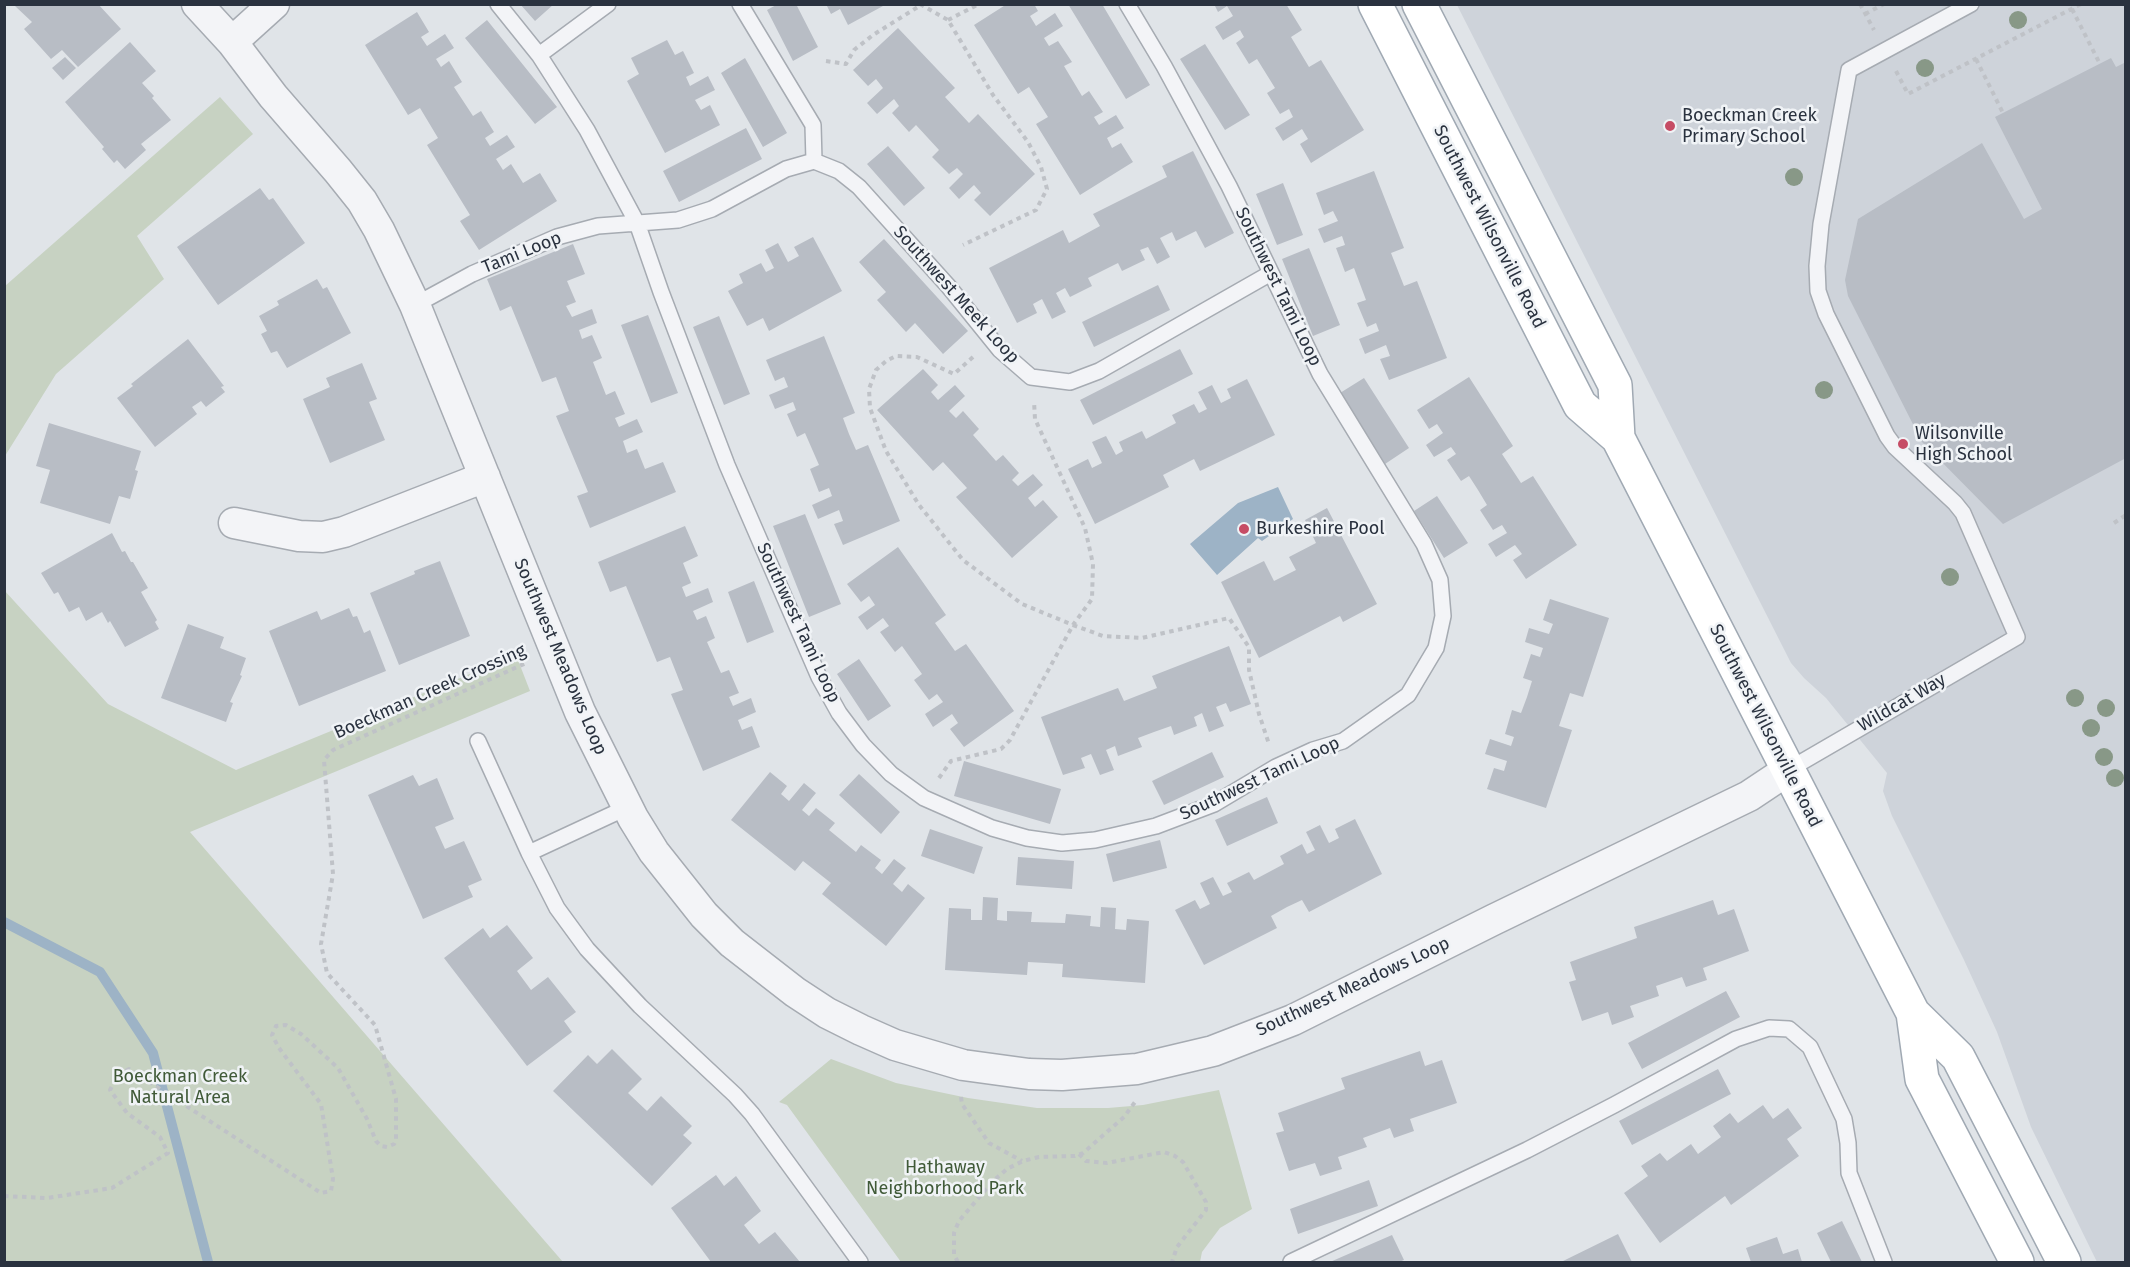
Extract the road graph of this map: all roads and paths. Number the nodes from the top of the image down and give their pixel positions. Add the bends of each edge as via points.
1 (197, 4) edge
2 (274, 4) edge
3 (498, 4) edge
4 (608, 4) edge
5 (740, 4) edge
6 (979, 4) edge
7 (1127, 4) edge
8 (1375, 4) edge
9 (1419, 4) edge
10 (1884, 4) edge
11 (1971, 4) edge
12 (2081, 4) edge
13 (920, 5) edge
14 (2072, 9) junction
15 (1865, 14) dead end
16 (948, 20) junction
17 (232, 42) junction
18 (539, 55) junction
19 (825, 61) dead end
20 (2100, 64) dead end
21 (2003, 113) dead end
22 (814, 161) junction
23 (637, 223) junction
24 (963, 245) dead end
25 (1271, 273) junction
26 (415, 305) junction
27 (992, 340) junction
28 (1032, 376) junction
29 (1618, 438) junction
30 (485, 477) junction
31 (2126, 515) edge
32 (234, 523) dead end
33 (2114, 523) dead end
34 (1073, 625) junction
35 (554, 651) junction
36 (478, 741) dead end
37 (1276, 767) junction
38 (1788, 770) junction
39 (924, 798) junction
40 (628, 807) junction
41 (529, 853) junction
42 (1913, 1013) junction
43 (957, 1063) junction
44 (1137, 1070) junction
45 (1079, 1154) junction
46 (1023, 1161) junction
47 (4, 1196) edge
48 (860, 1263) edge
49 (958, 1263) edge
50 (1172, 1263) edge
51 (1291, 1263) edge
52 (1884, 1263) edge
53 (2017, 1263) edge
54 (2064, 1263) edge

1 - 17 street, Southwest Meadows Loop
2 - 17 street
3 - 18 lane, Southwest Tami Loop
4 - 18 lane
5 - 22 lane via 813,125
6 - 16 path
7 - 25 lane, Southwest Tami Loop via 1229,186
8 - 29 main road, Southwest Wilsonville Road via 1580,405
9 - 29 main road, Southwest Wilsonville Road via 1615,385
10 - 15 path
11 - 38 lane, Wildcat Way via 1849,70 1821,224 1818,291 1887,436 1963,513 2017,637
12 - 14 path
13 - 16 path
13 - 19 path via 854,50 846,64
14 - 20 path
14 - 21 path via 1976,59
16 - 24 path via 1028,142 1047,189 1036,210
17 - 26 street, Southwest Meadows Loop via 362,201
18 - 23 lane, Southwest Tami Loop via 587,130
22 - 23 lane, Tami Loop via 786,169 712,209 678,220
22 - 27 lane, Southwest Meek Loop via 839,171 860,187
23 - 26 lane, Tami Loop via 598,226 557,237 472,274
23 - 39 lane, Southwest Tami Loop via 727,465 819,677 863,745 891,774
25 - 28 lane, Southwest Meek Loop via 1099,371 1070,382
25 - 37 lane, Southwest Tami Loop via 1320,374 1424,544 1440,580 1443,616 1436,648 1408,695 1343,741
26 - 30 street, Southwest Meadows Loop
27 - 28 lane, Southwest Meek Loop
27 - 34 path via 954,374 917,357 897,356 886,361 876,370 869,389 870,408 891,460 919,505 963,560 1022,604
28 - 34 path via 1035,419 1085,528 1093,564 1092,599
29 - 38 main road, Southwest Wilsonville Road
30 - 32 street via 323,537
30 - 35 street, Southwest Meadows Loop
31 - 33 path
34 - 37 path via 1103,636 1142,638 1229,618 1249,647 1249,670
34 - 39 path via 1010,740 1000,749 951,761
35 - 40 street, Southwest Meadows Loop
35 - 47 path, Boeckman Creek Crossing via 333,750 324,760 333,874 321,944 327,973 375,1025 396,1099 394,1144 387,1147 376,1141 338,1068 301,1034 286,1025 276,1026 273,1035 279,1048 321,1104 333,1179 331,1191 321,1193 129,1069 118,1075 110,1090 127,1113 160,1137 168,1153 112,1188 47,1198
36 - 41 lane
37 - 39 lane, Southwest Tami Loop via 1214,804 1156,826 1062,843 992,828
38 - 42 main road, Southwest Wilsonville Road
38 - 44 street, Southwest Meadows Loop via 1749,796 1293,1020 1213,1051
40 - 41 lane
40 - 43 street, Southwest Meadows Loop via 654,852 704,915 763,969 827,1013 861,1030 895,1045
41 - 48 lane via 557,908 587,948 640,1006 735,1095 765,1130
42 - 53 main road, Southwest Wilsonville Road via 1922,1079
42 - 54 main road, Southwest Wilsonville Road via 1958,1057
43 - 44 street, Southwest Meadows Loop via 1062,1076
43 - 46 path via 962,1104 989,1143
44 - 45 path via 1138,1098 1124,1118
45 - 46 path
45 - 50 path via 1086,1161 1107,1163 1164,1152 1183,1162 1206,1202 1206,1210 1178,1247
46 - 49 path via 992,1182 960,1221 954,1233
51 - 52 lane via 1527,1150 1736,1039 1769,1028 1789,1029 1810,1047 1844,1119 1849,1173

